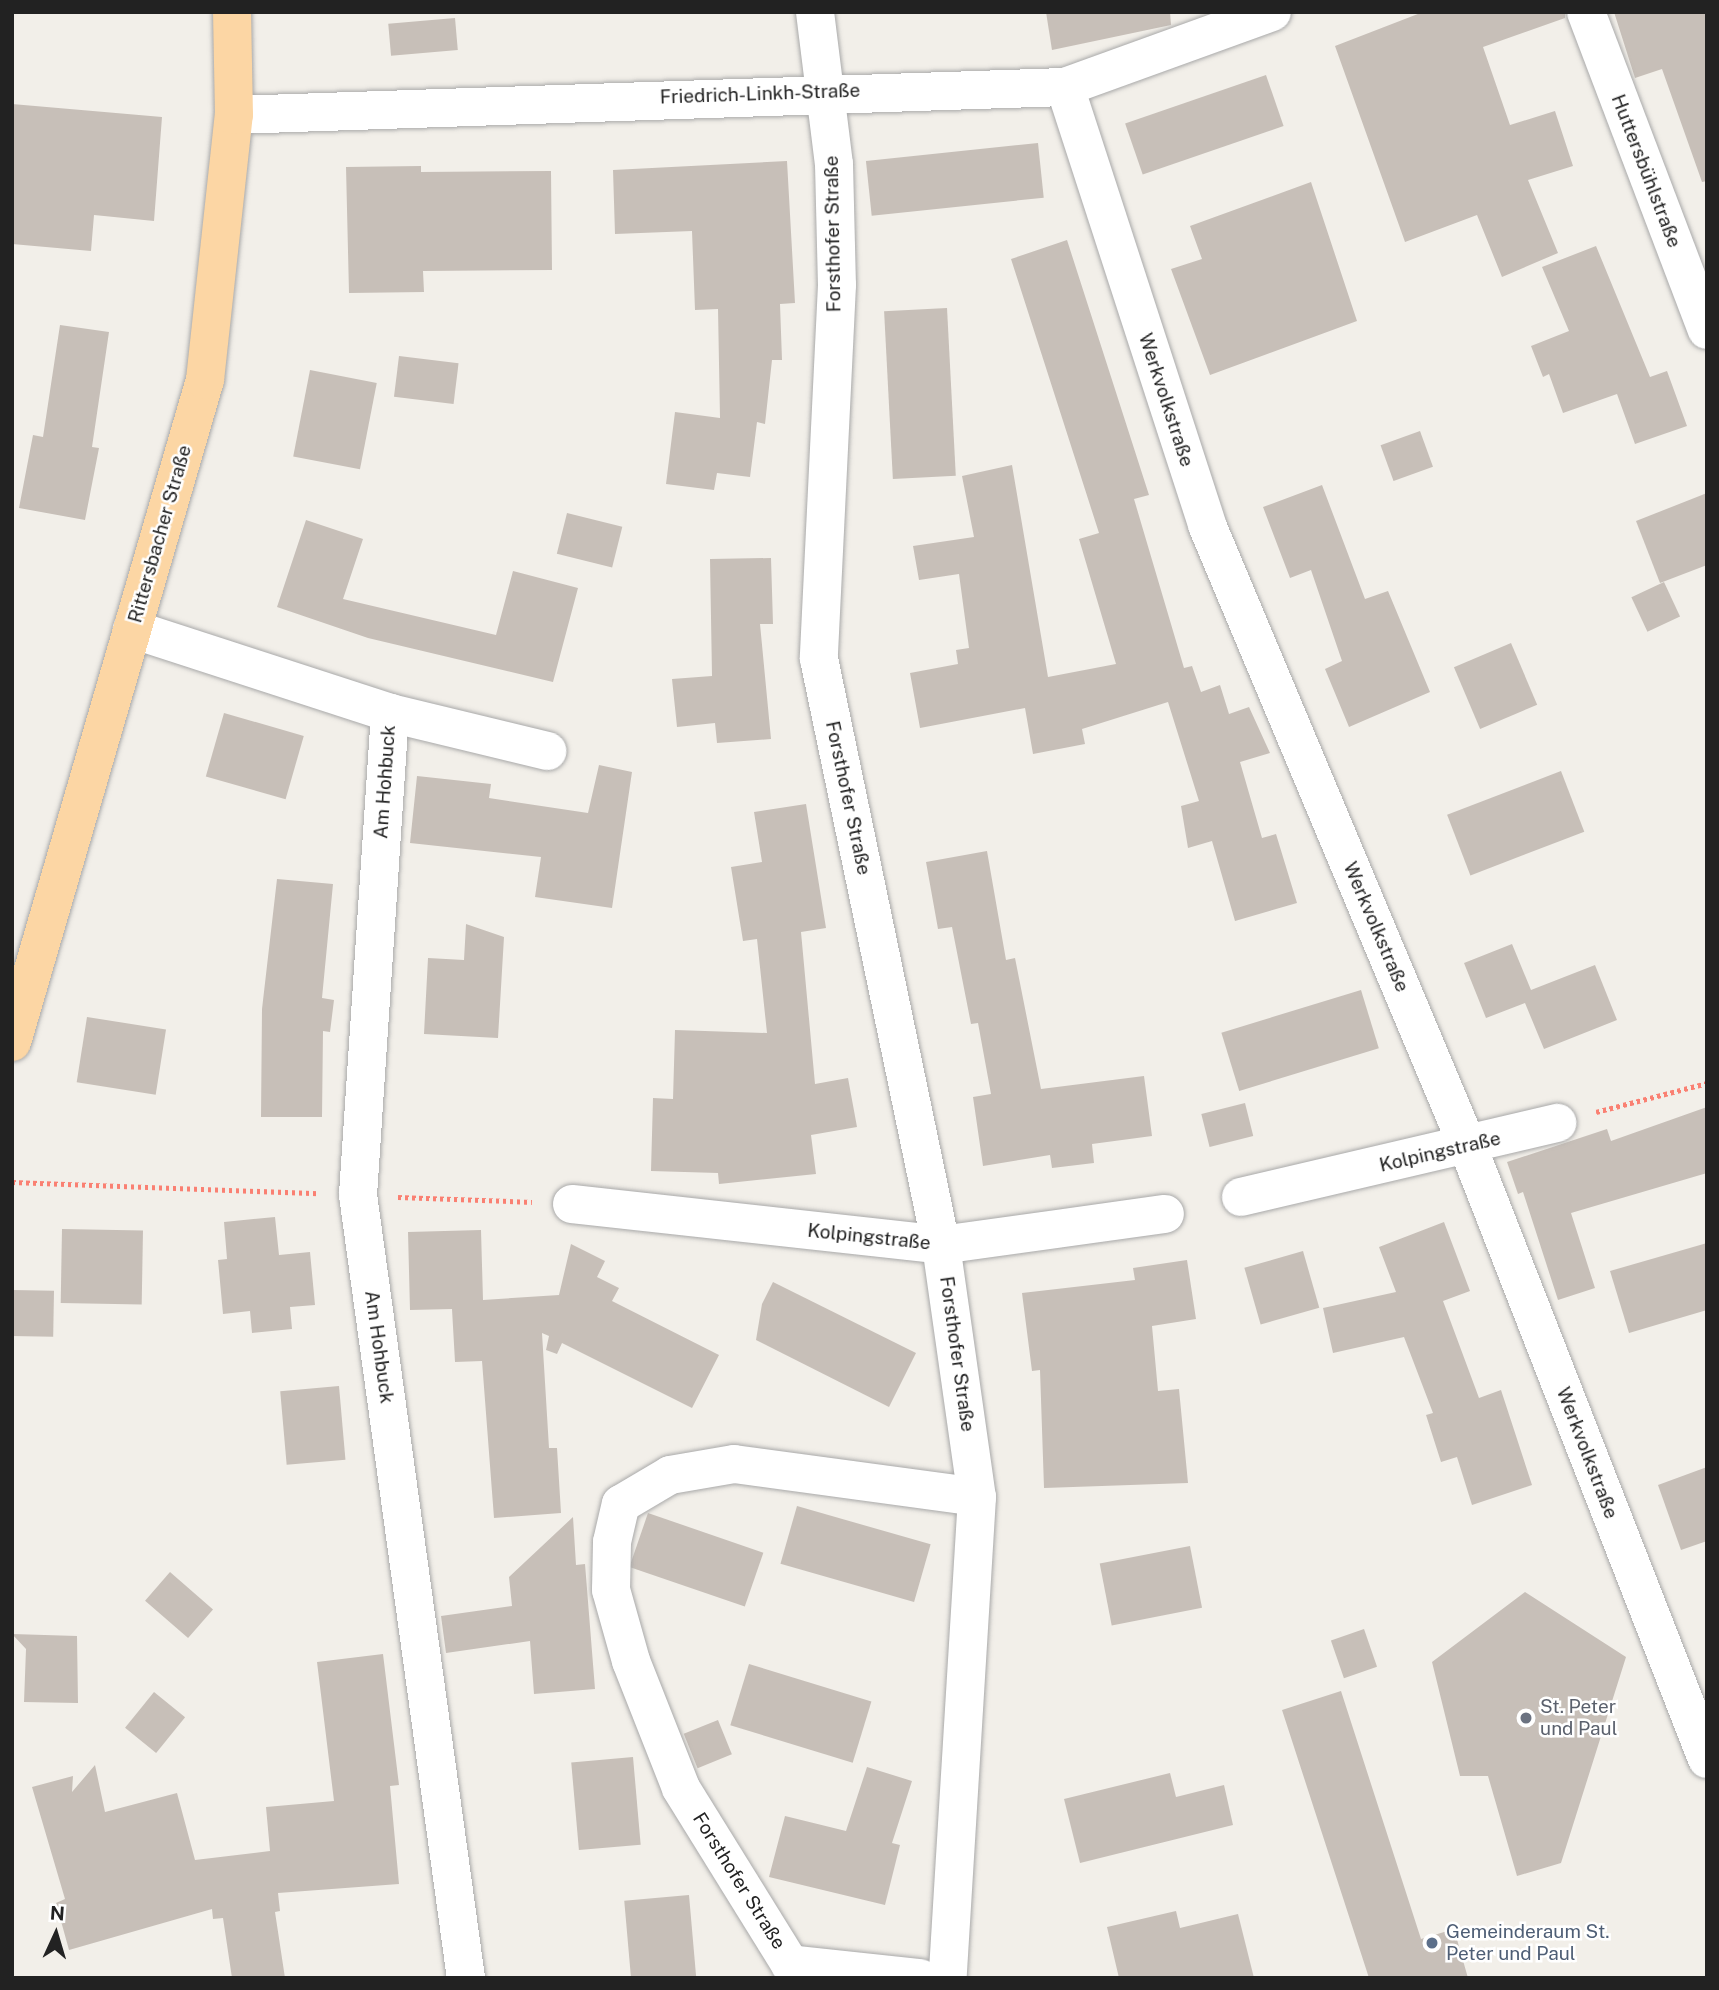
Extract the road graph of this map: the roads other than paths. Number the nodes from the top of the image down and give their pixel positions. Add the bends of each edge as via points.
1 (232, 12) edge
2 (815, 12) edge
3 (1272, 12) edge
4 (1586, 12) edge
5 (1065, 87) junction
6 (822, 91) junction
7 (234, 115) junction
8 (1707, 330) edge
9 (131, 629) junction
10 (390, 713) junction
11 (547, 751) dead end
12 (12, 1042) edge
13 (1557, 1123) road end
14 (1468, 1147) junction
15 (1241, 1197) dead end
16 (572, 1204) road end
17 (1166, 1214) dead end
18 (941, 1245) junction
19 (977, 1497) junction
20 (1707, 1759) edge
21 (466, 1978) edge
22 (920, 1978) edge
23 (948, 1978) edge

1 - 7 main road, Rittersbacher Straße
2 - 6 street, Forsthofer Straße
3 - 5 street, Friedrich-Linkh-Straße
4 - 8 street, Huttersbühlstraße
5 - 6 street, Friedrich-Linkh-Straße
5 - 14 street, Werkvolkstraße via 1207,526
6 - 7 street, Friedrich-Linkh-Straße
6 - 18 street, Forsthofer Straße via 834,163 837,285 819,659
7 - 9 main road, Rittersbacher Straße via 205,380
9 - 10 street, Am Hohbuck
9 - 12 main road, Rittersbacher Straße
10 - 11 street, Am Hohbuck
10 - 21 street, Am Hohbuck via 358,1195
13 - 14 street, Kolpingstraße
14 - 15 street, Kolpingstraße
14 - 20 street, Werkvolkstraße
16 - 18 street, Kolpingstraße
17 - 18 street, Kolpingstraße
18 - 19 street, Forsthofer Straße
19 - 22 street, Forsthofer Straße via 734,1464 670,1475 621,1504 612,1542 614,1602 681,1788 790,1964
19 - 23 street, Forsthofer Straße

